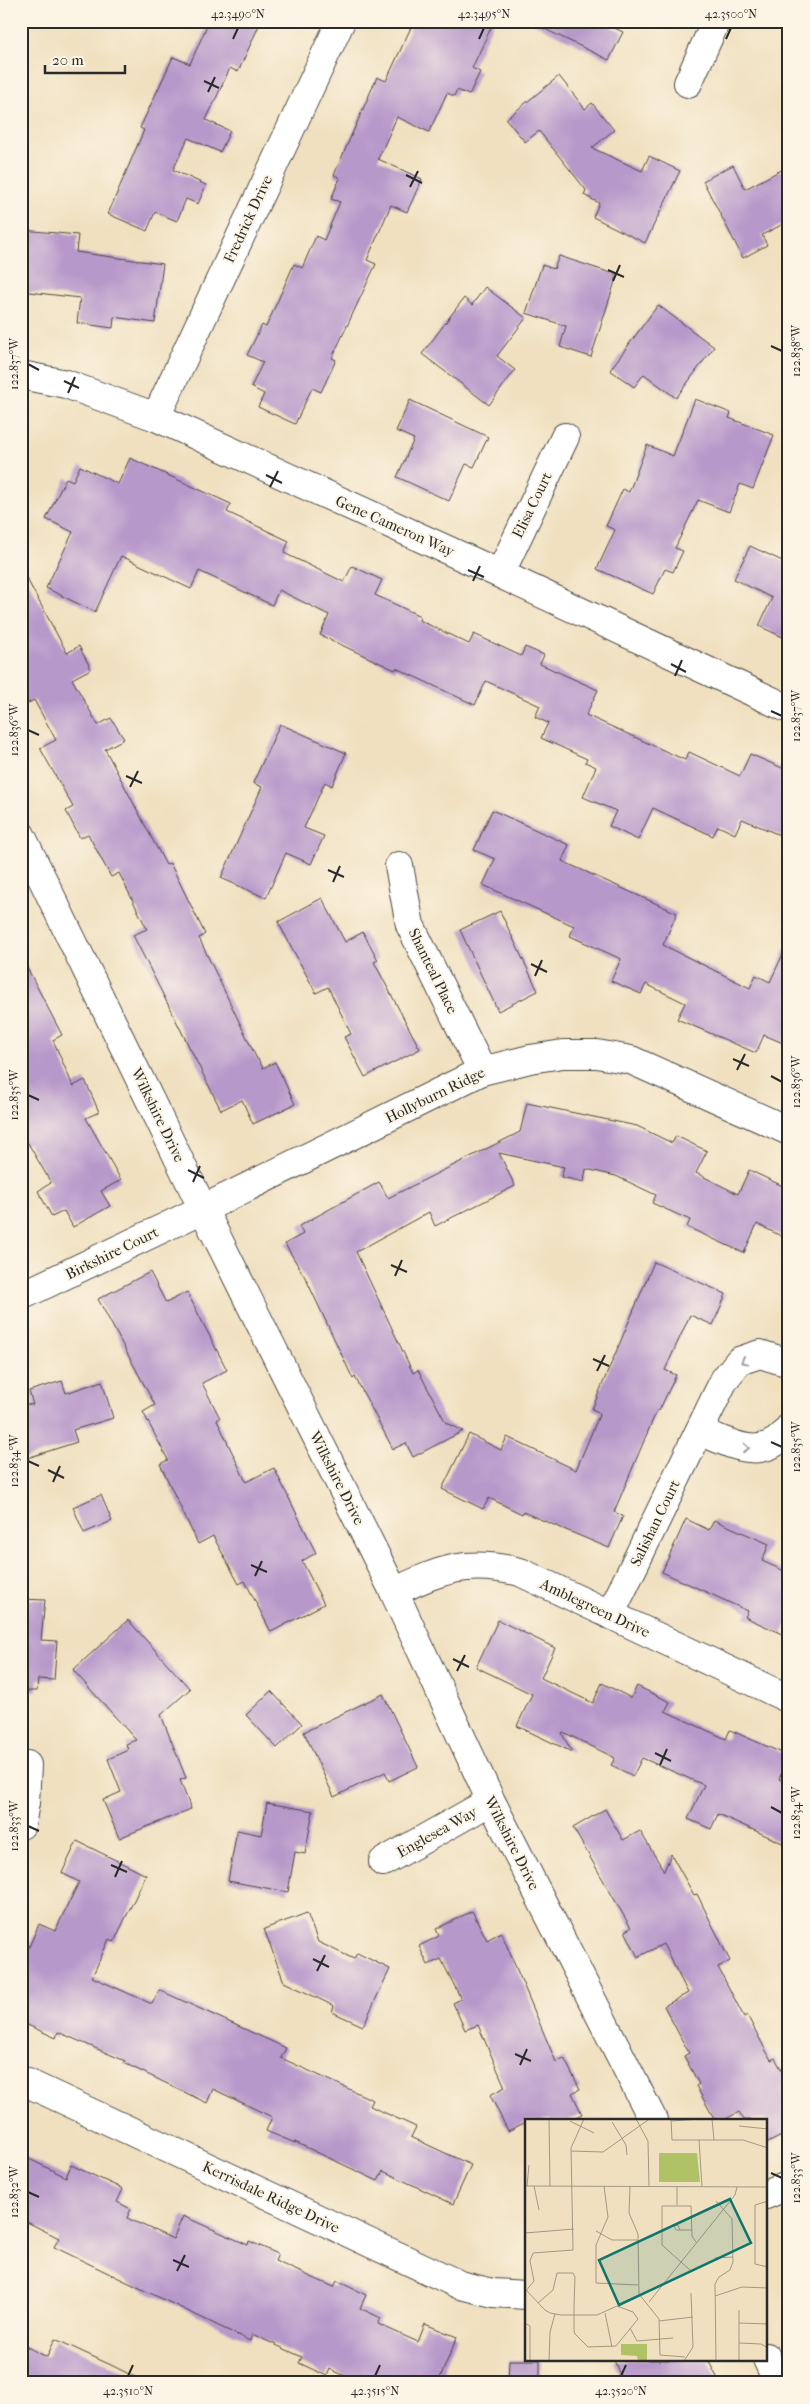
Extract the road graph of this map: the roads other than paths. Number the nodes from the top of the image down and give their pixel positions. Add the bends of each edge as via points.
1 (340, 21) edge
2 (716, 21) edge
3 (688, 83) dead end
4 (21, 375) edge
5 (156, 418) junction
6 (565, 437) dead end
7 (500, 574) junction
8 (789, 710) edge
9 (21, 835) edge
10 (399, 866) dead end
11 (482, 1071) junction
12 (789, 1131) edge
13 (204, 1209) junction
14 (21, 1296) edge
15 (789, 1363) edge
16 (789, 1428) edge
17 (700, 1431) junction
18 (394, 1592) junction
19 (610, 1615) junction
20 (789, 1698) edge
21 (27, 1765) dead end
22 (490, 1801) junction
23 (21, 1825) edge
24 (383, 1862) dead end
25 (21, 2080) edge
26 (652, 2119) edge
27 (789, 2185) edge
28 (768, 2194) edge
29 (525, 2295) edge
30 (768, 2361) edge
31 (778, 2383) edge

1 - 5 street, Fredrick Drive
2 - 3 street
4 - 5 street, Gene Cameron Way via 66,384
5 - 7 street, Gene Cameron Way
6 - 7 street, Elisa Court
7 - 8 street, Gene Cameron Way
9 - 13 street, Wilkshire Drive
10 - 11 street, Shanteal Place via 410,925
11 - 12 street, Hollyburn Ridge via 530,1058 563,1054 597,1054 631,1060
11 - 13 street, Hollyburn Ridge
13 - 14 street, Birkshire Court
13 - 18 street, Wilkshire Drive
15 -> 17 street, Salishan Court via 760,1354 740,1361 724,1380
17 -> 16 street via 738,1447 758,1449 780,1440
17 - 19 street, Salishan Court
18 - 19 street, Amblegreen Drive via 435,1572 468,1565 495,1566 520,1572
18 - 22 street, Wilkshire Drive
19 - 20 street, Amblegreen Drive
21 - 23 street
22 - 24 street, Englesea Way
22 - 26 street, Wilkshire Drive
25 - 29 street, Kerrisdale Ridge Drive via 460,2286
27 - 28 street
30 - 31 street

